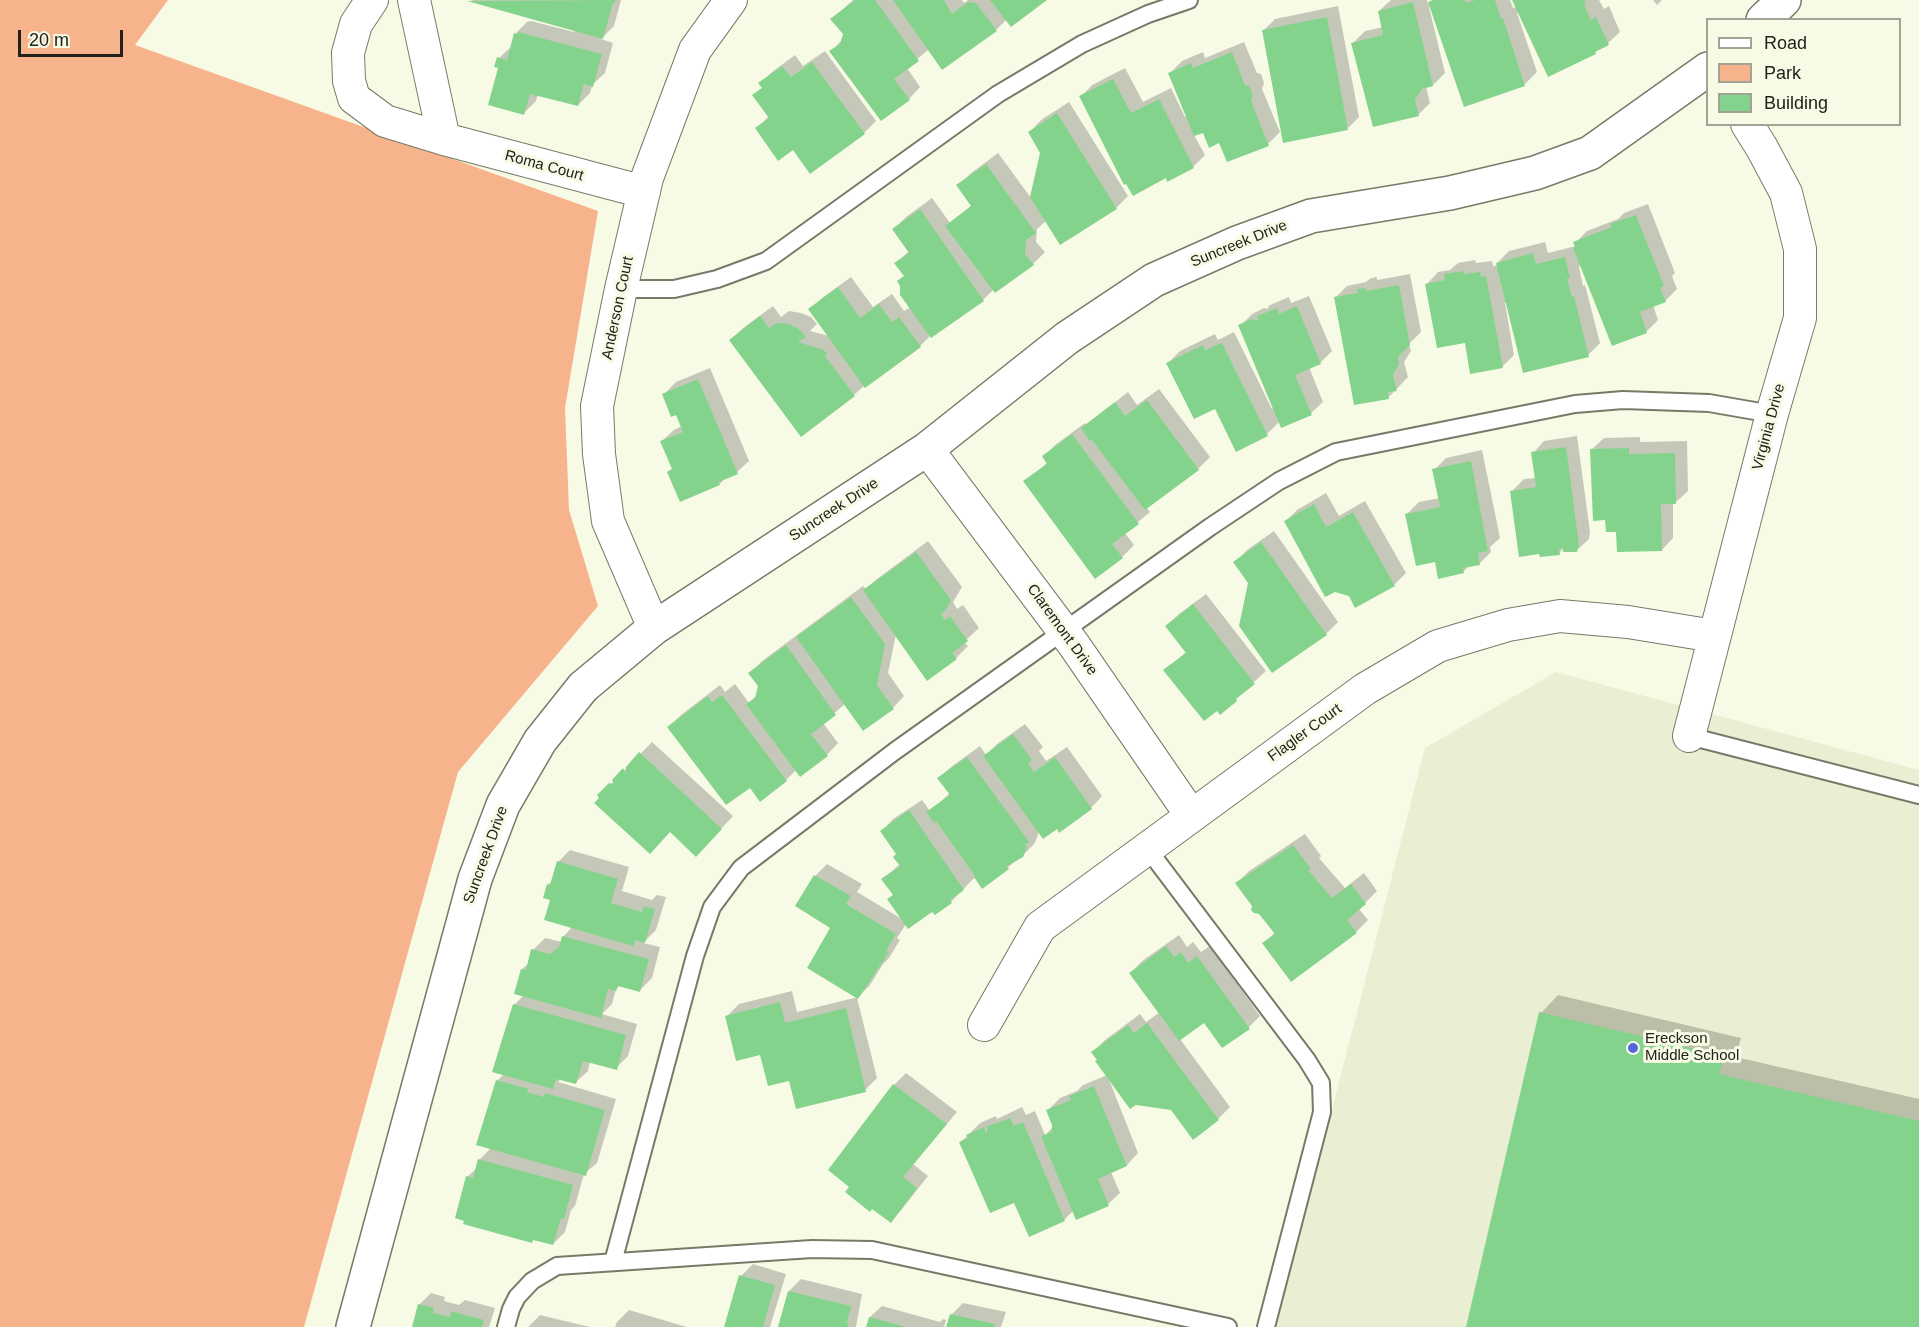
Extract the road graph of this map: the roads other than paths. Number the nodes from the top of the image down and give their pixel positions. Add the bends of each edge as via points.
1 (372, 0) edge
2 (414, 0) edge
3 (731, 0) edge
4 (1189, 0) edge
5 (1784, 0) edge
6 (1765, 18) edge
7 (1706, 70) edge
8 (1748, 126) edge
9 (444, 139) junction
10 (645, 192) junction
11 (621, 289) junction
12 (1772, 414) junction
13 (927, 449) junction
14 (654, 628) junction
15 (1063, 631) junction
16 (1714, 636) junction
17 (1689, 736) joint
18 (1919, 795) edge
19 (1191, 815) junction
20 (1147, 848) junction
21 (984, 1025) dead end
22 (613, 1262) junction
23 (353, 1327) edge
24 (506, 1327) edge
25 (1228, 1327) edge
26 (1266, 1327) edge

1 - 9 street, Roma Court via 356,24 348,53 354,98 385,121
2 - 9 street
3 - 10 street, Anderson Court via 695,50
4 - 11 lane via 1082,44 998,94 766,261 717,279 674,288
5 - 6 street
7 - 13 street, Suncreek Drive via 1590,153 1535,173 1450,193 1311,216 1154,280 1067,338
8 - 12 street, Virginia Drive via 1786,193 1800,249 1800,318
9 - 10 street, Roma Court
10 - 11 street, Anderson Court
11 - 14 street, Anderson Court via 597,406 599,454 608,521
12 - 15 lane via 1709,403 1623,400 1575,404 1336,452 1279,481
12 - 16 street, Virginia Drive
13 - 14 street, Suncreek Drive
13 - 15 street, Claremont Drive
14 - 23 street, Suncreek Drive via 583,687 540,741 503,805 475,879
15 - 19 street, Claremont Drive
15 - 22 lane via 741,868 712,907 695,956
16 - 17 street, Virginia Drive
16 - 19 street, Flagler Court via 1560,616 1508,625 1438,646 1365,689
17 - 18 lane
19 - 20 street, Flagler Court
20 - 21 street, Flagler Court via 1040,927
20 - 26 lane via 1321,1083 1322,1112
22 - 24 lane via 557,1266 532,1281 514,1303
22 - 25 lane via 812,1249 872,1250

